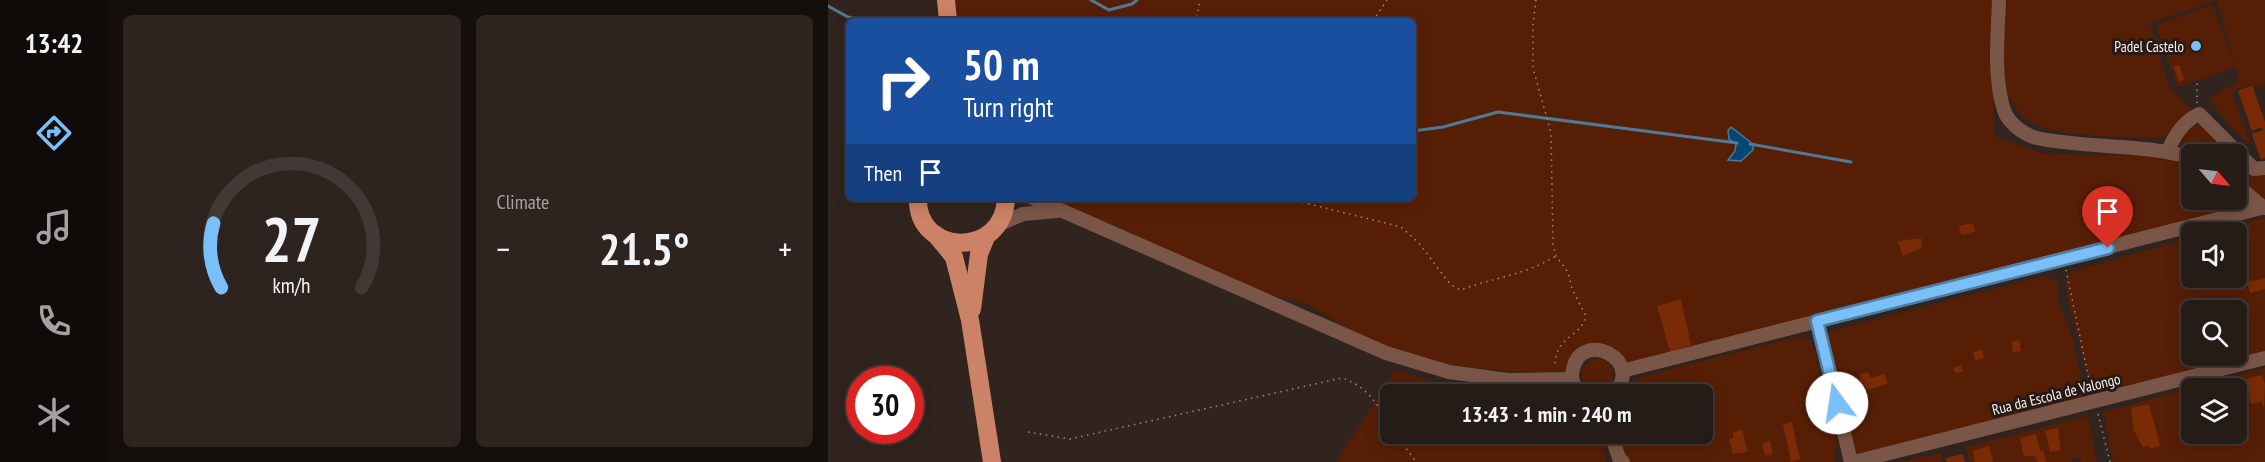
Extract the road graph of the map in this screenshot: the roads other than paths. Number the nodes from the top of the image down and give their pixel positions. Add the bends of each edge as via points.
1 (946, 0) edge
2 (1999, 0) edge
3 (948, 18) edge
4 (2168, 151) junction
5 (2181, 155) edge
6 (2265, 168) edge
7 (2247, 193) edge
8 (919, 201) edge
9 (1006, 201) edge
10 (1039, 201) edge
11 (2264, 208) edge
12 (1058, 211) junction
13 (992, 231) junction
14 (936, 235) junction
15 (970, 320) junction
16 (1817, 321) junction
17 (2265, 358) edge
18 (1622, 371) junction
19 (1566, 379) junction
20 (1571, 384) edge
21 (1620, 384) edge
22 (1614, 444) edge
23 (992, 462) edge
24 (1623, 462) edge
25 (1853, 462) edge

1 - 3 main road
2 - 4 street via 1997,64 2004,111 2017,128 2036,138
4 - 5 street
4 - 6 street via 2190,118 2199,114 2254,169
7 - 11 street
8 - 14 main road via 924,222
9 - 13 main road via 1006,209
10 - 12 street
11 - 16 street
12 - 13 street via 1023,214
12 - 19 street via 1386,353 1449,372 1508,380
13 - 14 main road via 969,243 952,242
13 - 15 main road via 979,254
14 - 15 main road via 954,257
15 - 23 main road
16 - 18 street
16 - 25 street
17 - 25 street, Rua da Escola de Valongo
18 - 19 street via 1615,357 1593,350 1579,357
18 - 21 street
19 - 20 street
22 - 24 street

